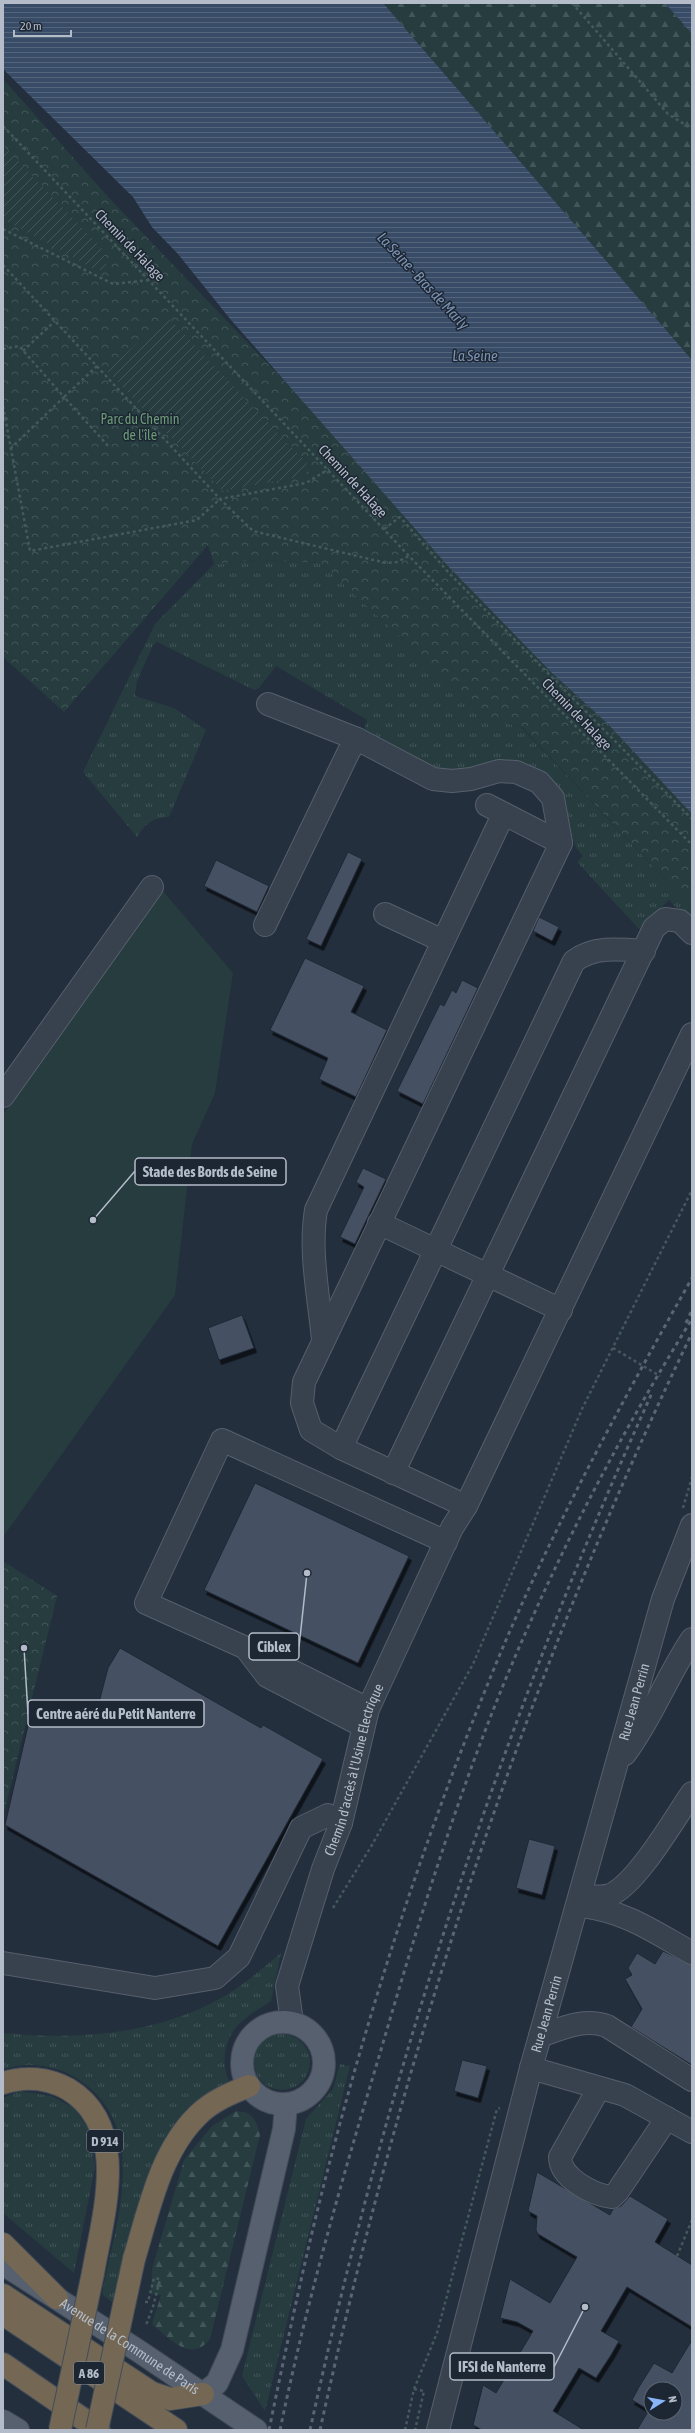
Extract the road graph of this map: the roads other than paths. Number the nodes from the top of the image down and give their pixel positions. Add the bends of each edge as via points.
1 (268, 704) dead end
2 (358, 739) junction
3 (561, 843) junction
4 (152, 887) dead end
5 (385, 914) dead end
6 (266, 926) dead end
7 (692, 933) edge
8 (443, 941) junction
9 (644, 951) junction
10 (692, 1034) edge
11 (3, 1096) edge
12 (379, 1223) junction
13 (436, 1250) junction
14 (488, 1275) junction
15 (561, 1310) junction
16 (323, 1340) junction
17 (341, 1448) junction
18 (393, 1473) junction
19 (466, 1506) junction
20 (692, 1526) edge
21 (449, 1535) junction
22 (692, 1639) edge
23 (366, 1717) junction
24 (616, 1767) junction
25 (692, 1793) edge
26 (341, 1823) junction
27 (579, 1901) junction
28 (692, 1953) edge
29 (3, 1963) edge
30 (292, 2022) junction
31 (540, 2036) junction
32 (531, 2068) junction
33 (692, 2080) edge
34 (3, 2083) edge
35 (249, 2086) junction
36 (599, 2088) junction
37 (286, 2104) junction
38 (667, 2118) junction
39 (692, 2132) edge
40 (3, 2244) edge
41 (3, 2264) edge
42 (3, 2295) edge
43 (57, 2298) junction
44 (3, 2314) edge
45 (3, 2364) edge
46 (203, 2394) junction
47 (3, 2421) edge
48 (18, 2430) edge
49 (60, 2430) edge
50 (98, 2430) edge
51 (176, 2430) edge
52 (256, 2430) edge
53 (438, 2430) edge

1 - 2 street
2 - 3 street via 433,779 471,779 499,770 516,772 539,782 553,798
2 - 6 street via 349,751
3 - 8 street via 495,810
3 - 12 street
4 - 11 street
5 - 8 street
7 - 9 street via 680,921 665,919 654,928
8 - 16 street via 316,1210 313,1228 314,1249
9 - 13 street via 596,951 584,953 574,961
9 - 14 street
10 - 15 street, Chemin d'accès à l'Usine Electrique
12 - 13 street
12 - 16 street
13 - 14 street
13 - 17 street
14 - 15 street
14 - 18 street
15 - 19 street, Chemin d'accès à l'Usine Electrique
16 - 17 street via 304,1382 302,1403 311,1430
17 - 18 street
18 - 19 street
19 - 21 street, Chemin d'accès à l'Usine Electrique
20 - 24 street, Rue Jean Perrin via 663,1599
21 - 23 street, Chemin d'accès à l'Usine Electrique
21 - 23 street via 222,1440 146,1603 246,1648 267,1676
22 - 24 street via 679,1657 641,1733
23 - 26 street, Chemin d'accès à l'Usine Electrique
24 - 27 street, Rue Jean Perrin
25 - 27 street via 639,1869 620,1890 608,1896
26 - 29 street via 328,1815 301,1828 239,1957 215,1978 155,1988
26 - 30 street, Chemin d'accès à l'Usine Electrique via 322,1869 287,1986
27 - 28 street via 626,1916
27 - 31 street, Rue Jean Perrin
30 - 35 main road via 278,2021 264,2025 245,2045 243,2073
30 - 37 main road via 306,2028 316,2038 323,2051 325,2065 321,2080 313,2092 301,2100
31 - 32 street, Rue Jean Perrin
31 - 33 street via 585,2022 596,2022 607,2026
32 - 36 street
32 - 53 street, Rue Jean Perrin
34 - 49 highway, D 914, bridge via 18,2078 48,2081 63,2086 89,2107 98,2121 105,2141 108,2167 106,2198
35 - 37 main road via 265,2100
35 - 50 highway, bridge via 231,2093 198,2114 184,2132 158,2180 134,2259
36 - 38 street via 625,2095
36 - 38 street via 560,2157 560,2166 567,2175 599,2196 612,2197 618,2191
37 - 46 main road via 284,2129 232,2350 217,2383
38 - 39 street
40 - 43 highway
41 - 43 main road, Avenue de la Commune de Paris
42 - 46 highway via 152,2393 170,2399
43 - 46 main road, Avenue de la Commune de Paris
44 - 51 highway, A 86
45 - 50 highway
46 - 52 main road, Avenue de la Commune de Paris
47 - 48 main road

